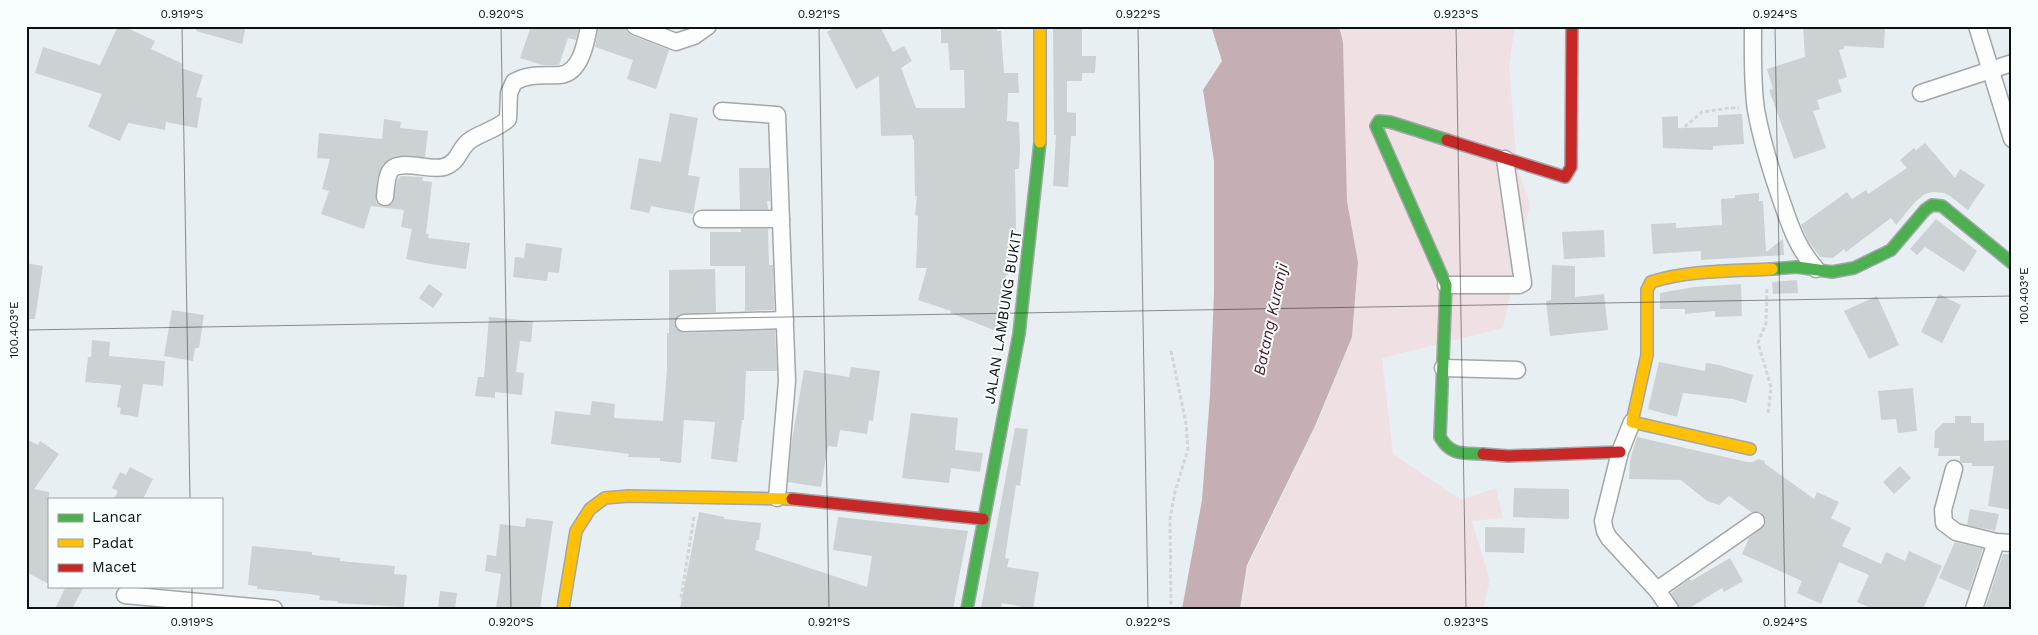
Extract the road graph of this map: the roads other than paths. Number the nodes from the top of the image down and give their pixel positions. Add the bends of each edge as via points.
1 (589, 26) edge
2 (636, 26) edge
3 (708, 26) edge
4 (1040, 26) edge
5 (1572, 26) edge
6 (1753, 26) edge
7 (1977, 26) edge
8 (2012, 63) edge
9 (1990, 70) junction
10 (1921, 93) dead end
11 (722, 111) dead end
12 (2012, 139) edge
13 (1505, 159) junction
14 (385, 197) dead end
15 (702, 219) dead end
16 (781, 219) junction
17 (2012, 263) edge
18 (1816, 269) junction
19 (1446, 285) junction
20 (785, 320) junction
21 (684, 323) dead end
22 (1443, 368) junction
23 (1517, 370) dead end
24 (1632, 422) junction
25 (1750, 449) dead end
26 (1620, 452) junction
27 (1954, 469) dead end
28 (777, 498) junction
29 (983, 518) junction
30 (1756, 521) dead end
31 (2004, 543) edge
32 (1657, 590) junction
33 (124, 597) edge
34 (274, 609) edge
35 (564, 609) edge
36 (968, 609) edge
37 (1670, 609) edge
38 (1974, 609) edge

1 - 14 street via 585,47 576,66 563,75 531,75 514,82 509,93 508,119 468,142 455,162 442,167 400,165 392,168
2 - 3 street via 676,42 694,36
4 - 29 street, JALAN LAMBUNG BUKIT via 1041,131 1033,220 1019,334
5 - 13 street via 1571,167 1565,178
6 - 18 street via 1756,110 1768,161 1791,228 1804,256
7 - 9 street
8 - 9 street
9 - 10 street
9 - 12 street
11 - 16 street via 777,114
13 - 19 street via 1523,283
13 - 19 street via 1390,122 1379,121 1376,126
15 - 16 street
16 - 20 street
17 - 18 street via 1942,206 1936,205 1929,206 1903,238 1879,257 1854,268 1832,272
18 - 24 street via 1797,267 1693,274 1651,282 1647,290 1647,355
19 - 22 street
20 - 21 street
20 - 28 street via 787,382
22 - 23 street
22 - 26 street via 1440,437 1453,452 1508,456
24 - 25 street
24 - 26 street
26 - 32 street via 1603,521 1605,531
27 - 31 street via 1944,523 1956,532
28 - 29 street
28 - 35 street via 605,498 590,509 576,531
29 - 36 street, JALAN LAMBUNG BUKIT
30 - 32 street
31 - 38 street
32 - 37 street
33 - 34 street

